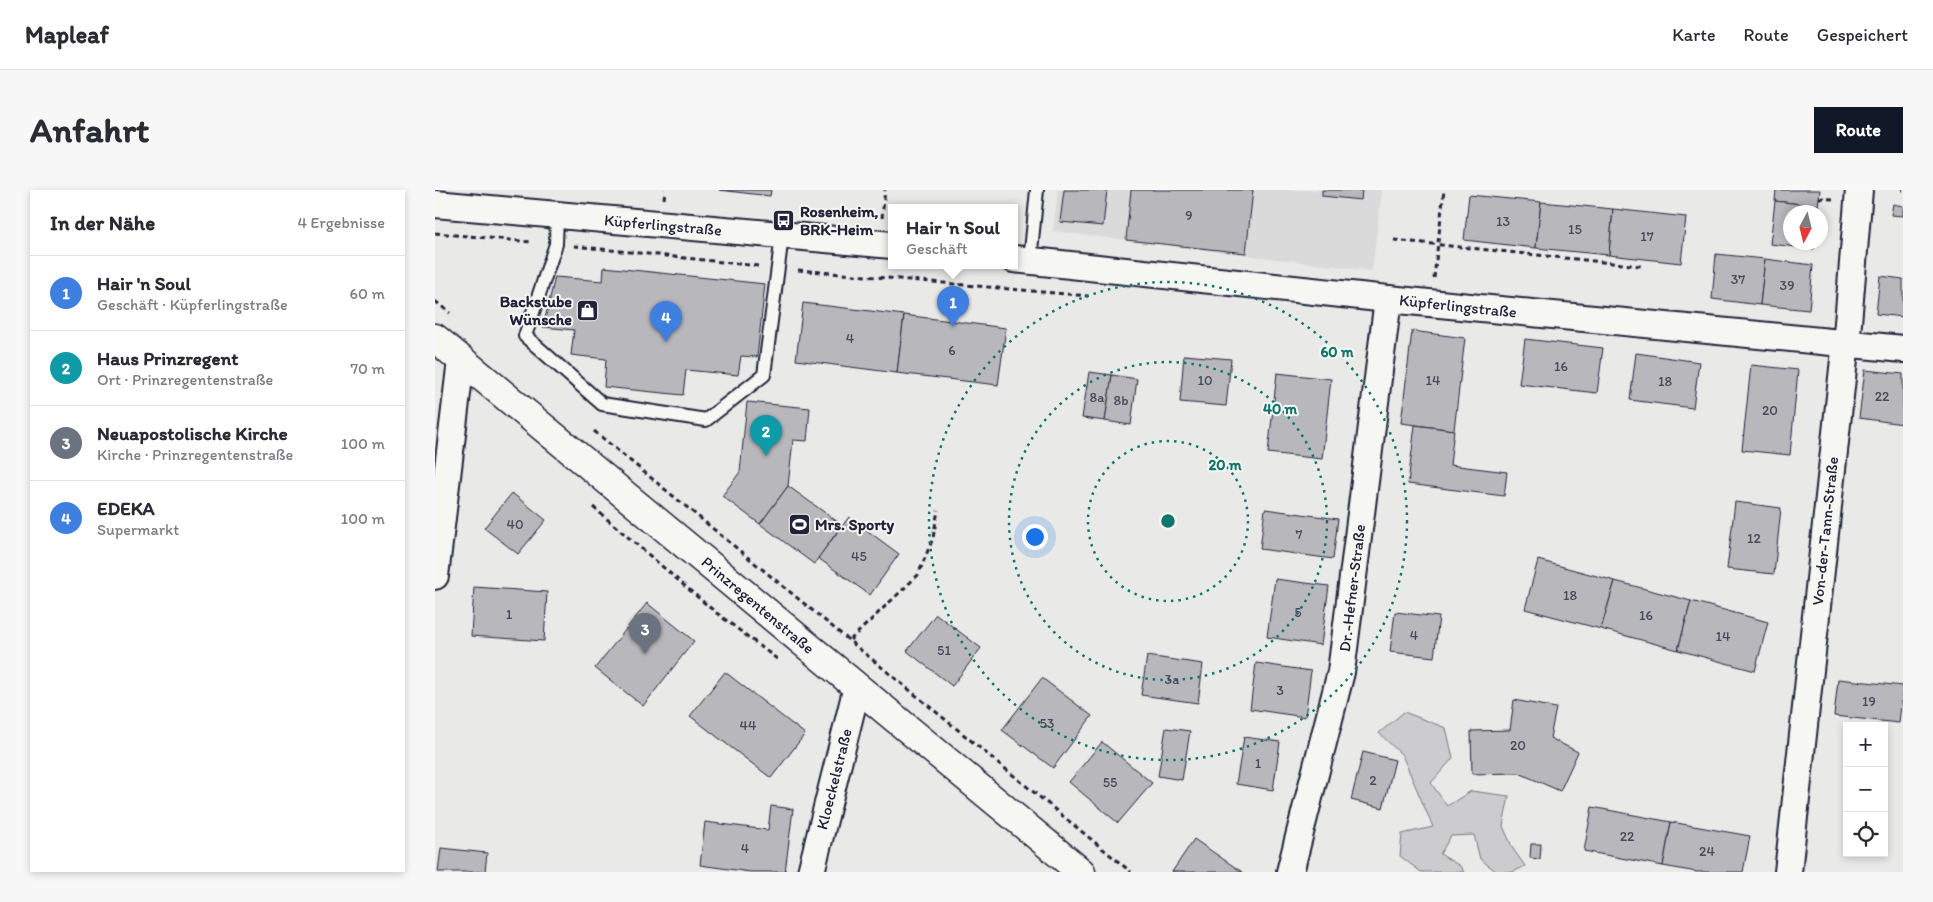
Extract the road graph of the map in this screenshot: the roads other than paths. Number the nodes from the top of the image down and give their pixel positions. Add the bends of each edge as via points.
1 (1037, 190) edge
2 (1859, 190) edge
3 (435, 204) edge
4 (557, 215) junction
5 (782, 236) junction
6 (888, 245) edge
7 (1022, 260) edge
8 (1388, 299) junction
9 (435, 338) edge
10 (1846, 343) junction
11 (1903, 349) edge
12 (461, 360) junction
13 (435, 576) edge
14 (857, 687) junction
15 (811, 872) edge
16 (1081, 872) edge
17 (1290, 872) edge
18 (1788, 872) edge

1 - 7 lane
2 - 10 street, Von-der-Tann-Straße
3 - 4 street, Küpferlingstraße
4 - 5 street, Küpferlingstraße
4 - 5 lane via 556,244 525,336 602,404 706,420 764,375
5 - 6 street, Küpferlingstraße
7 - 8 street, Küpferlingstraße
8 - 10 street, Küpferlingstraße
8 - 17 street, Dr.-Hefner-Straße via 1341,672
9 - 12 main road, Prinzregentenstraße
10 - 11 street, Küpferlingstraße
10 - 18 street, Von-der-Tann-Straße
12 - 13 street
12 - 14 main road, Prinzregentenstraße
14 - 15 street, Kloeckelstraße
14 - 16 main road, Prinzregentenstraße

